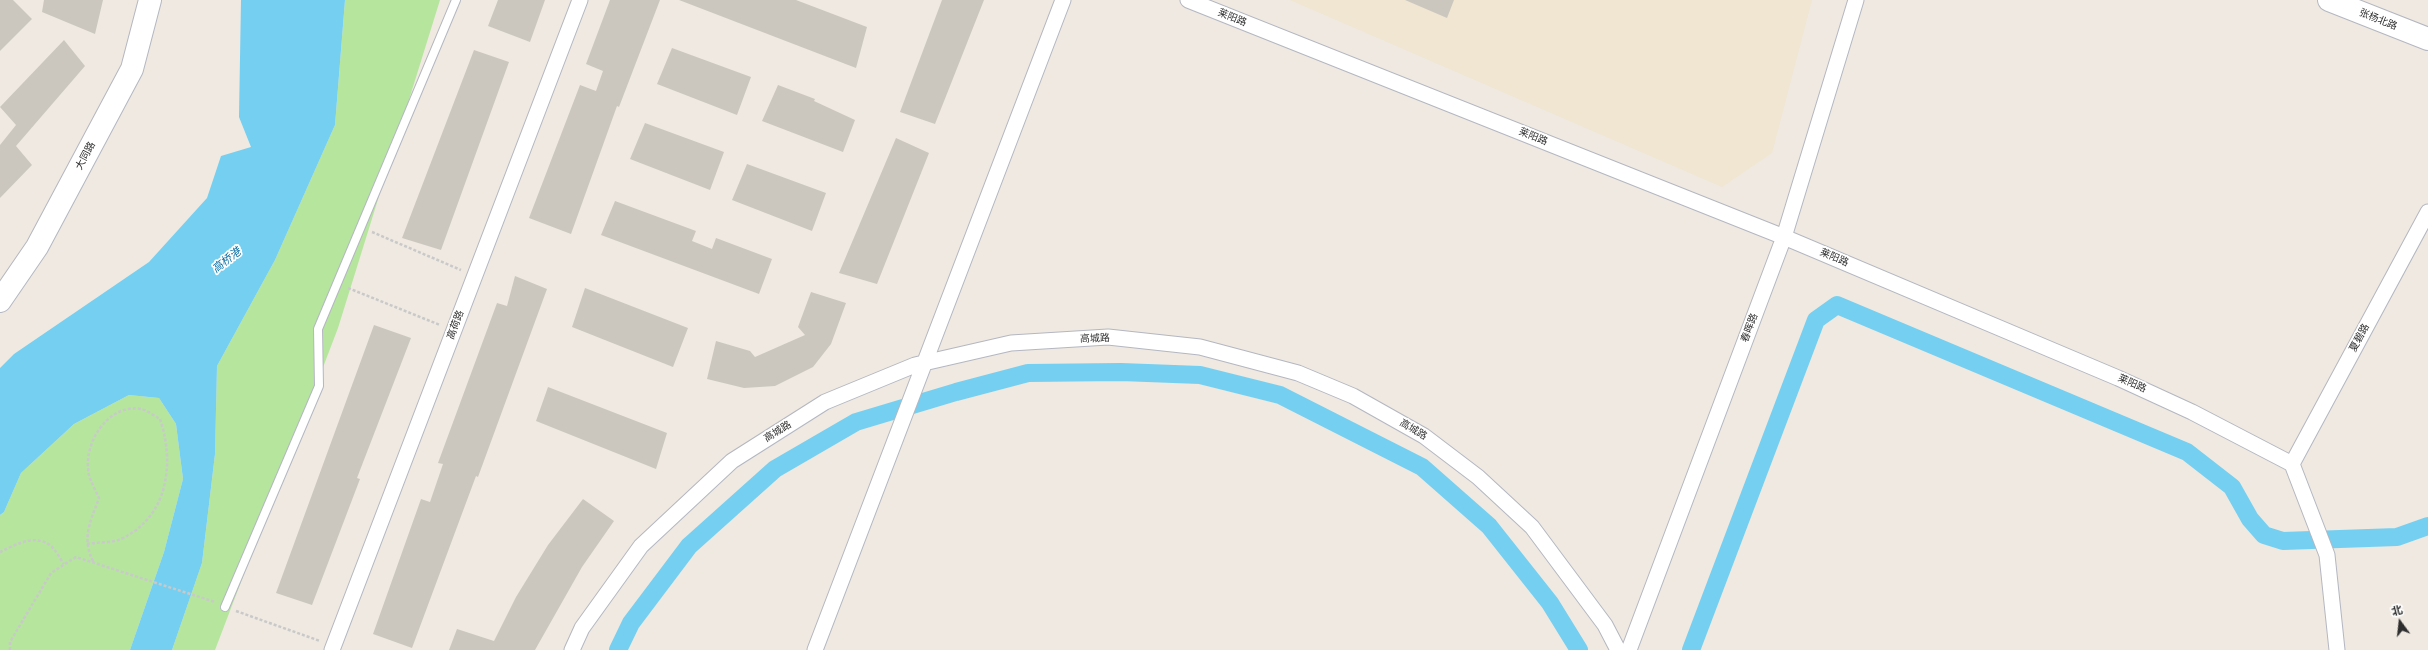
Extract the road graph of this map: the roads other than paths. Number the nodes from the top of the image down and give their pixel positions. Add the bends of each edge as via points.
1 (150, 0) edge
2 (456, 0) edge
3 (580, 0) edge
4 (1063, 0) edge
5 (1188, 0) edge
6 (1856, 0) edge
7 (2329, 0) edge
8 (2428, 39) edge
9 (2428, 212) edge
10 (1784, 237) junction
11 (0, 301) edge
12 (924, 363) junction
13 (2292, 464) junction
14 (225, 607) road end
15 (337, 648) edge
16 (572, 650) edge
17 (815, 650) edge
18 (1618, 650) edge
19 (1629, 650) edge
20 (2338, 650) edge

1 - 11 street, 大同路 via 132,69 37,248
2 - 14 lane via 318,329 319,386
3 - 15 street, 高荷路 via 454,330
4 - 12 street
5 - 10 street, 莱阳路
6 - 10 street, 春晖路
7 - 8 street, 张杨北路
9 - 13 street, 夏碧路
10 - 13 street, 莱阳路 via 2132,384
10 - 19 street, 春晖路
12 - 16 street, 高城路 via 824,402 732,461 642,546 582,628
12 - 17 street
12 - 18 street, 高城路 via 1011,343 1108,337 1200,347 1298,373 1353,396 1424,436 1478,476 1532,527 1605,624
13 - 20 street via 2325,550

